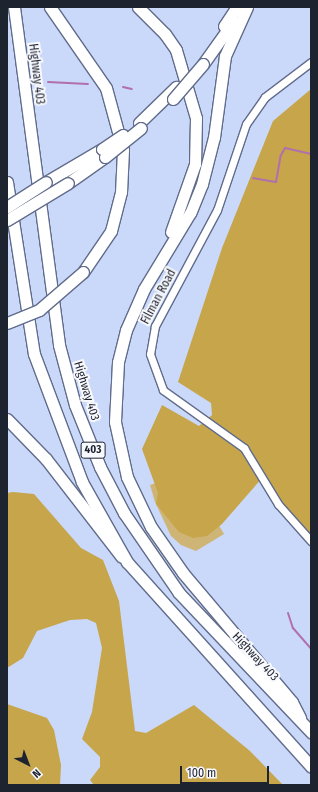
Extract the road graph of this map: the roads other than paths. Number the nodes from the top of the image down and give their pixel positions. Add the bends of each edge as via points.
1 (14, 7) edge
2 (50, 7) edge
3 (138, 7) edge
4 (237, 7) edge
5 (243, 7) edge
6 (247, 7) edge
7 (201, 61) junction
8 (311, 62) edge
9 (140, 125) junction
10 (104, 153) junction
11 (7, 182) edge
12 (8, 209) edge
13 (155, 270) junction
14 (7, 323) edge
15 (7, 418) edge
16 (311, 540) edge
17 (127, 562) junction
18 (307, 728) edge
19 (311, 766) edge

1 - 18 highway, Highway 403 / 403 via 59,345 86,432 124,513 179,593 281,705
2 - 14 highway, bridge via 106,88 123,150 121,192 111,230 84,272 39,310
3 - 13 highway via 165,34 176,50 196,118 197,142 191,182
4 - 7 highway
5 - 7 highway
6 - 13 highway via 225,56 214,138 202,184 190,213
7 - 9 highway
7 - 9 highway, bridge via 172,99
8 - 16 street, Filman Road via 254,109 217,210 155,326 151,364 164,390 174,400 244,448 278,504
9 - 10 highway, bridge
10 - 12 highway, bridge via 65,170
10 - 12 highway, bridge via 68,183
11 - 12 highway, 403
12 - 17 highway, 403 via 34,354 50,404 82,482
13 - 18 highway via 126,330 118,362 115,422 127,476 151,527 183,573 292,702
15 - 17 highway via 46,459 112,547
17 - 19 highway, 403

